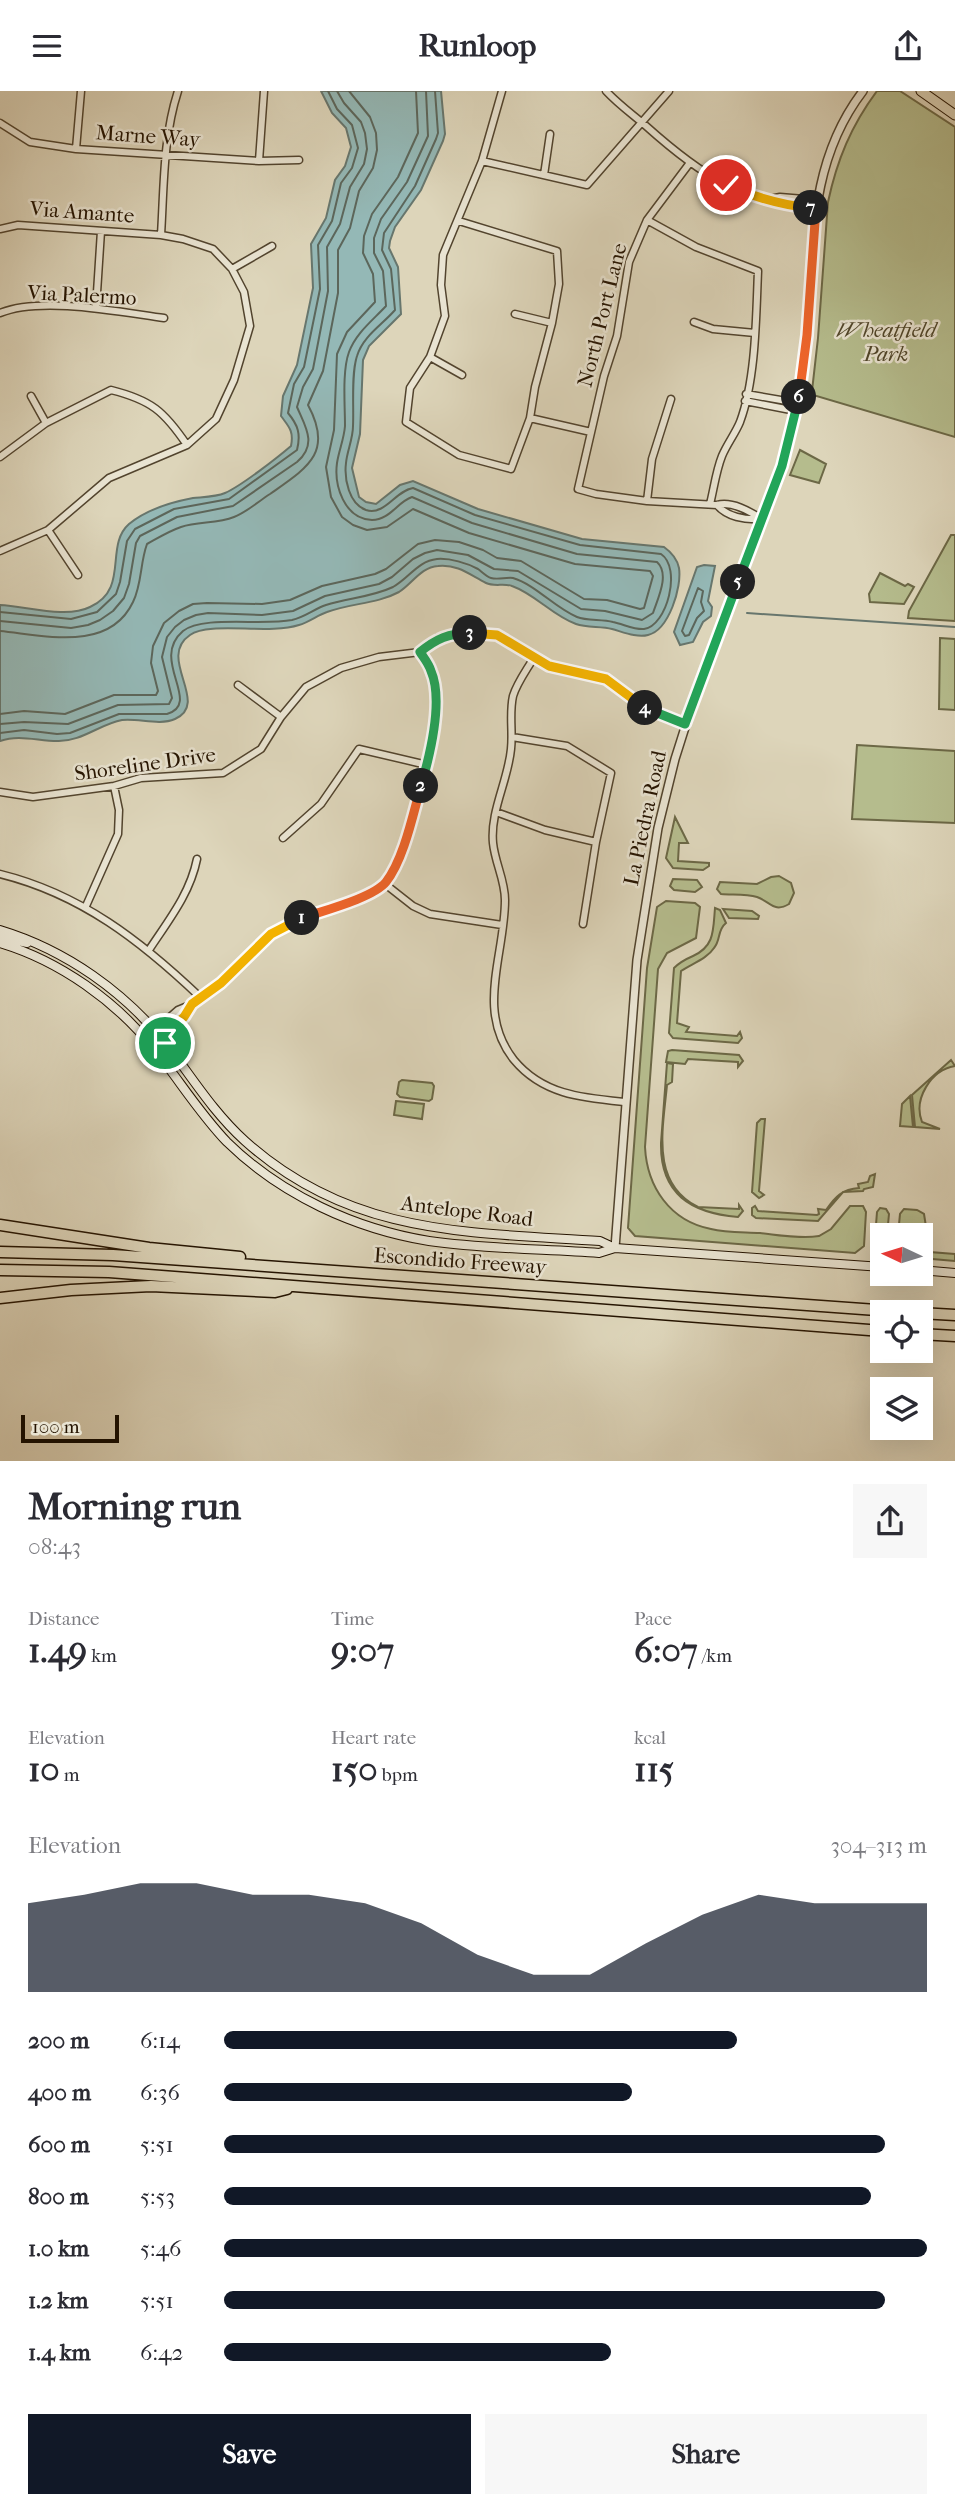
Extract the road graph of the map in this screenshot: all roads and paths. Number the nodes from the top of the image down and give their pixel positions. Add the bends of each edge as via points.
1 (81, 91) edge
2 (178, 91) edge
3 (264, 91) edge
4 (502, 91) edge
5 (606, 91) edge
6 (669, 91) edge
7 (863, 91) edge
8 (921, 91) edge
9 (955, 115) edge
10 (641, 122) junction
11 (0, 123) edge
12 (550, 134) dead end
13 (76, 149) junction
14 (165, 155) junction
15 (299, 160) dead end
16 (259, 161) junction
17 (482, 161) junction
18 (689, 164) junction
19 (544, 175) junction
20 (816, 204) junction
21 (647, 220) junction
22 (459, 221) junction
23 (0, 229) edge
24 (101, 232) junction
25 (161, 235) junction
26 (272, 246) dead end
27 (232, 269) junction
28 (96, 308) junction
29 (0, 313) edge
30 (515, 314) dead end
31 (164, 318) dead end
32 (694, 322) dead end
33 (552, 324) junction
34 (755, 333) junction
35 (430, 357) junction
36 (462, 375) dead end
37 (31, 397) dead end
38 (746, 397) junction
39 (671, 399) dead end
40 (797, 407) junction
41 (530, 418) junction
42 (46, 423) junction
43 (591, 432) junction
44 (187, 445) junction
45 (0, 457) edge
46 (647, 501) junction
47 (714, 504) junction
48 (762, 519) junction
49 (48, 530) junction
50 (0, 551) edge
51 (78, 575) dead end
52 (420, 652) junction
53 (533, 659) junction
54 (237, 685) dead end
55 (281, 717) junction
56 (685, 724) junction
57 (512, 737) junction
58 (427, 765) junction
59 (114, 786) junction
60 (0, 792) edge
61 (496, 812) junction
62 (283, 838) dead end
63 (596, 842) junction
64 (197, 859) dead end
65 (0, 874) edge
66 (385, 884) junction
67 (86, 907) junction
68 (583, 924) dead end
69 (502, 925) junction
70 (0, 930) edge
71 (0, 937) edge
72 (34, 942) junction
73 (0, 943) edge
74 (149, 950) junction
75 (200, 997) junction
76 (157, 1034) junction
77 (146, 1038) junction
78 (625, 1102) junction
79 (0, 1224) edge
80 (615, 1248) junction
81 (0, 1252) edge
82 (870, 1266) edge
83 (0, 1270) edge
84 (313, 1270) junction
85 (933, 1271) edge
86 (955, 1273) edge
87 (300, 1286) junction
88 (0, 1298) edge
89 (870, 1310) edge
90 (933, 1314) edge
91 (955, 1315) edge
92 (870, 1330) edge
93 (933, 1334) edge
94 (955, 1336) edge

1 - 13 street
2 - 14 street
3 - 16 street
4 - 17 street
5 - 10 street
6 - 10 street
7 - 20 street, La Piedra Road via 832,145
8 - 9 main road
10 - 18 street
10 - 19 street via 587,185
11 - 13 street, Marne Way via 30,142
12 - 19 street
13 - 14 street, Marne Way
14 - 16 street, Marne Way
14 - 25 street
15 - 16 street, Marne Way
17 - 19 street
17 - 22 street
18 - 20 street via 747,194
18 - 21 street, North Port Lane
20 - 40 street, La Piedra Road
21 - 34 street via 696,247 758,271
21 - 43 street, North Port Lane via 629,262 619,327
22 - 33 street via 557,251 559,284
22 - 35 street via 443,254 445,316
23 - 24 street, Via Amante via 19,225
24 - 25 street, Via Amante
24 - 28 street
25 - 27 street, Via Amante via 213,249
26 - 27 street
27 - 44 street via 244,292 250,326 234,380 216,419
28 - 29 street, Via Palermo via 38,306
28 - 31 street, Via Palermo
30 - 33 street
32 - 34 street via 713,329
33 - 41 street
34 - 38 street
35 - 36 street
35 - 41 street via 410,388 406,422 459,455 511,469
37 - 42 street
38 - 40 street
38 - 47 street via 717,472
39 - 46 street via 652,459
40 - 48 street, La Piedra Road
41 - 43 street
42 - 44 street via 111,390 151,403 170,419
42 - 45 street
43 - 46 street, North Port Lane via 579,489
44 - 49 street via 109,478
46 - 47 street
47 - 48 street via 725,503
48 - 56 street, La Piedra Road
49 - 50 street
49 - 51 street
52 - 53 street, Shoreline Drive via 438,638 479,632 497,635
52 - 55 street, Shoreline Drive via 341,668 306,687
52 - 58 street via 432,673 436,706
53 - 56 street, Shoreline Drive via 606,679 649,710
53 - 57 street via 514,695
54 - 55 street
55 - 59 street, Shoreline Drive via 261,749 223,773 141,778
56 - 78 street, La Piedra Road via 665,792 642,918
57 - 61 street
57 - 63 street via 567,746 611,773
58 - 62 street via 359,749 321,804
58 - 66 street via 398,858
59 - 60 street, Shoreline Drive via 33,797
59 - 67 street via 118,834
61 - 63 street
61 - 69 street via 492,829 505,900
63 - 68 street
64 - 74 street via 180,904
65 - 67 street
66 - 69 street via 430,914
66 - 75 street via 271,934
67 - 74 street
69 - 78 street via 493,1003 496,1024 513,1059 564,1094
70 - 72 main road, Antelope Road
71 - 72 main road
72 - 76 main road, Antelope Road via 96,978
73 - 77 main road, Antelope Road via 82,983
74 - 75 street
75 - 76 street via 178,1010
76 - 77 street
76 - 80 main road, Antelope Road via 202,1094 246,1141 284,1171 343,1204 426,1227 600,1241
77 - 80 main road, Antelope Road via 228,1143 288,1189 343,1217 431,1241 599,1253
78 - 80 street, La Piedra Road
79 - 84 highway via 183,1253 295,1262
80 - 82 main road, Antelope Road
81 - 84 highway, Escondido Freeway
83 - 87 highway, Escondido Freeway via 109,1272
84 - 89 highway, Escondido Freeway
85 - 86 main road
87 - 88 highway via 275,1291 107,1288
87 - 92 highway, Escondido Freeway
90 - 91 highway, Escondido Freeway
93 - 94 highway

